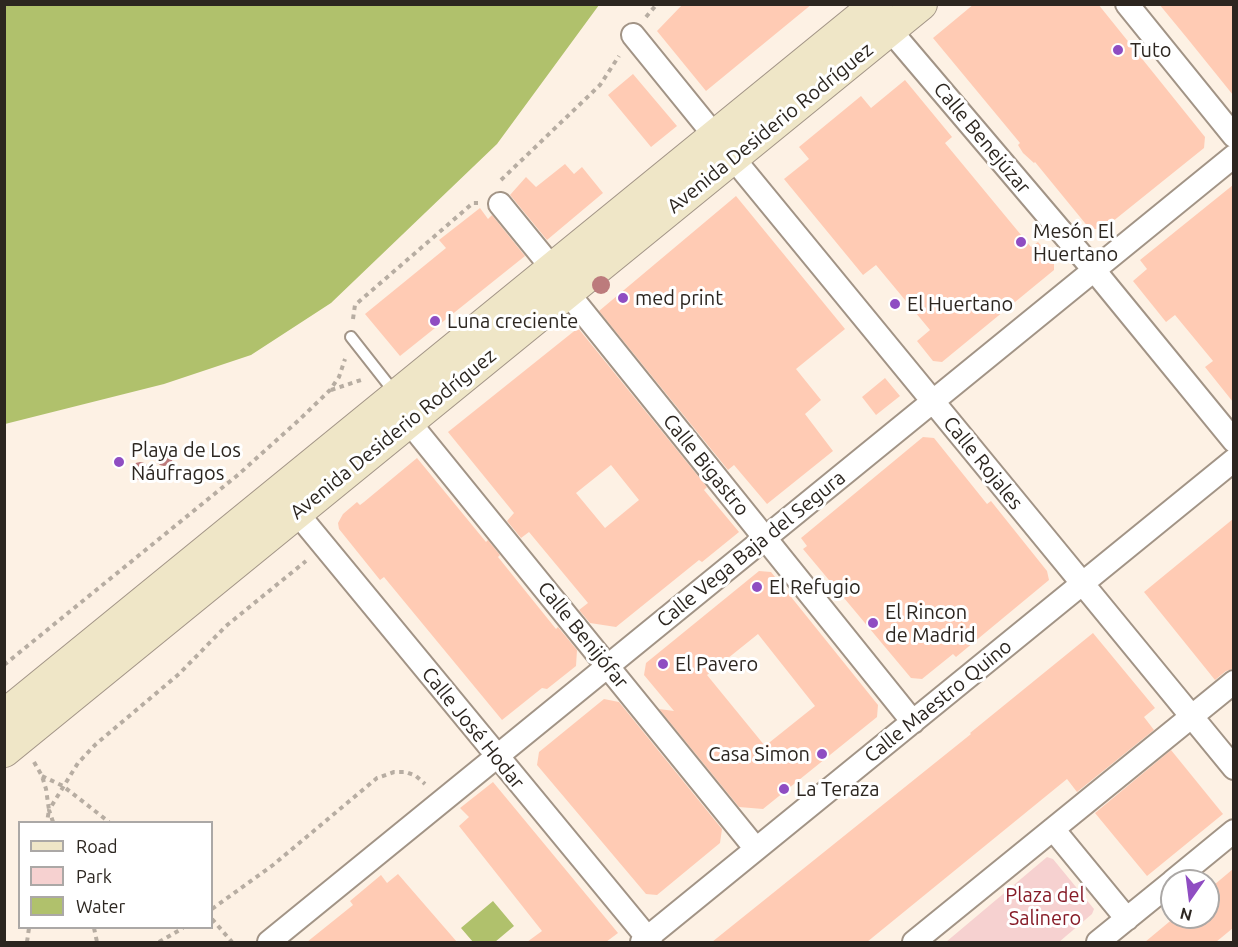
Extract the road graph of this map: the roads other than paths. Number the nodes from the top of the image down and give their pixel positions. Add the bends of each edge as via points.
1 (921, 4) edge
2 (1127, 4) edge
3 (877, 12) edge
4 (633, 35) dead end
5 (1233, 136) edge
6 (724, 147) junction
7 (1233, 156) edge
8 (500, 204) dead end
9 (1094, 270) junction
10 (560, 280) junction
11 (351, 337) dead end
12 (933, 401) junction
13 (403, 409) junction
14 (1233, 441) edge
15 (1233, 460) edge
16 (297, 513) junction
17 (765, 538) junction
18 (1082, 584) junction
19 (608, 666) junction
20 (1233, 682) edge
21 (4, 716) edge
22 (1191, 717) junction
23 (913, 722) junction
24 (19, 755) edge
25 (497, 756) junction
26 (1233, 768) edge
27 (1053, 829) junction
28 (1233, 831) edge
29 (756, 849) junction
30 (1187, 869) edge
31 (1160, 891) edge
32 (1127, 919) junction
33 (647, 941) edge
34 (268, 942) edge
35 (914, 942) edge
36 (1098, 942) edge

1 - 3 street, Avenida Desiderio Rodríguez
2 - 5 street
3 - 6 street, Avenida Desiderio Rodríguez
3 - 9 street, Calle Benejúzar
4 - 6 street, Calle Rojales
6 - 10 street, Avenida Desiderio Rodríguez
6 - 12 street, Calle Rojales
7 - 9 street, Calle Vega Baja del Segura
8 - 10 street, Calle Bigastro
9 - 12 street, Calle Vega Baja del Segura
9 - 14 street, Calle Benejúzar
10 - 13 street, Avenida Desiderio Rodríguez
10 - 17 street, Calle Bigastro
11 - 13 lane
12 - 17 street, Calle Vega Baja del Segura
12 - 18 street, Calle Rojales
13 - 16 street, Avenida Desiderio Rodríguez
13 - 19 street, Calle Benijófar
13 - 21 street, Avenida Desiderio Rodríguez
15 - 18 street, Calle Maestro Quino
16 - 24 street, Avenida Desiderio Rodríguez
16 - 25 street, Calle José Hodar
17 - 19 street, Calle Vega Baja del Segura
17 - 23 street, Calle Bigastro
18 - 22 street, Calle Rojales
18 - 23 street, Calle Maestro Quino
19 - 25 street, Calle Vega Baja del Segura
19 - 29 street, Calle Benijófar
20 - 22 street
22 - 26 street, Calle Rojales
22 - 27 street
23 - 29 street, Calle Maestro Quino
25 - 33 street, Calle José Hodar
25 - 34 street, Calle Vega Baja del Segura
27 - 32 street
27 - 35 street
28 - 30 street
29 - 33 street, Calle Maestro Quino
31 - 32 street
32 - 36 street

